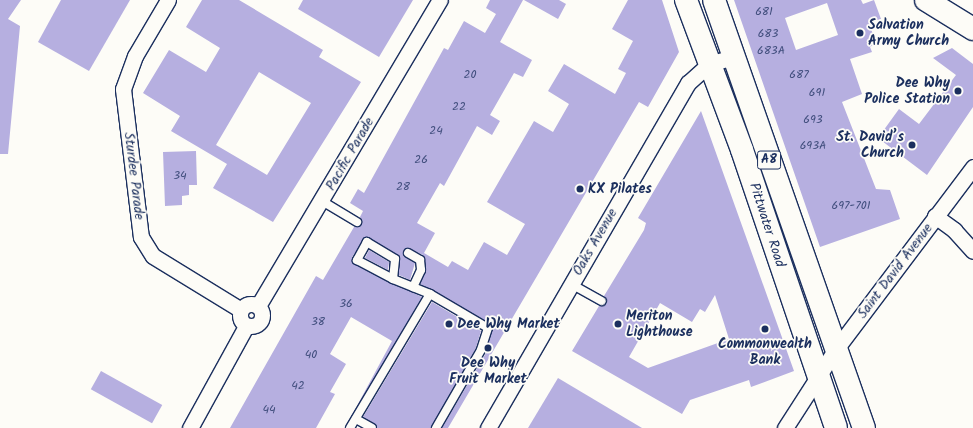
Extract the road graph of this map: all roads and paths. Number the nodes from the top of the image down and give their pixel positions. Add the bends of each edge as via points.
1 (168, 0) edge
2 (440, 0) edge
3 (686, 0) edge
4 (714, 0) edge
5 (926, 0) edge
6 (973, 28) edge
7 (734, 57) junction
8 (709, 64) junction
9 (973, 166) edge
10 (322, 202) junction
11 (935, 216) junction
12 (357, 222) dead end
13 (973, 251) edge
14 (408, 252) dead end
15 (393, 279) junction
16 (571, 284) junction
17 (413, 287) junction
18 (430, 294) junction
19 (602, 301) dead end
20 (258, 306) junction
21 (242, 310) junction
22 (246, 326) junction
23 (836, 350) junction
24 (818, 376) junction
25 (356, 419) junction
26 (190, 428) edge
27 (350, 428) edge
28 (372, 428) edge
29 (436, 428) edge
30 (488, 428) edge
31 (785, 428) edge
32 (836, 428) edge
33 (864, 428) edge

1 - 21 street, Sturdee Parade via 135,56 123,89 142,237 153,256
2 - 10 street, Pacific Parade
3 - 8 main road, Pittwater Road / A8
4 - 7 main road, Pittwater Road / A8
5 - 6 main road
7 - 8 street, Oaks Avenue
7 - 23 main road, Pittwater Road / A8
8 - 16 street, Oaks Avenue via 688,83
8 - 24 main road, Pittwater Road / A8 via 742,150
9 - 11 street, Saint David Avenue
10 - 12 lane
10 - 20 street, Pacific Parade
11 - 13 street via 954,230
11 - 23 street, Saint David Avenue
14 - 17 lane via 420,260 421,270
15 - 15 lane via 357,260 367,242 395,259
15 - 17 lane
16 - 19 lane
16 - 30 street, Oaks Avenue
17 - 18 lane
18 - 25 lane
18 - 29 lane via 488,328 481,350
20 - 21 street via 251,304
20 - 22 street via 262,320 257,325
21 - 22 street via 240,317
22 - 26 street
23 - 24 street, Saint David Avenue
23 - 33 main road, Pittwater Road / A8
24 - 31 street, Saint David Avenue
24 - 32 main road, Pittwater Road / A8
25 - 27 lane
25 - 28 lane

